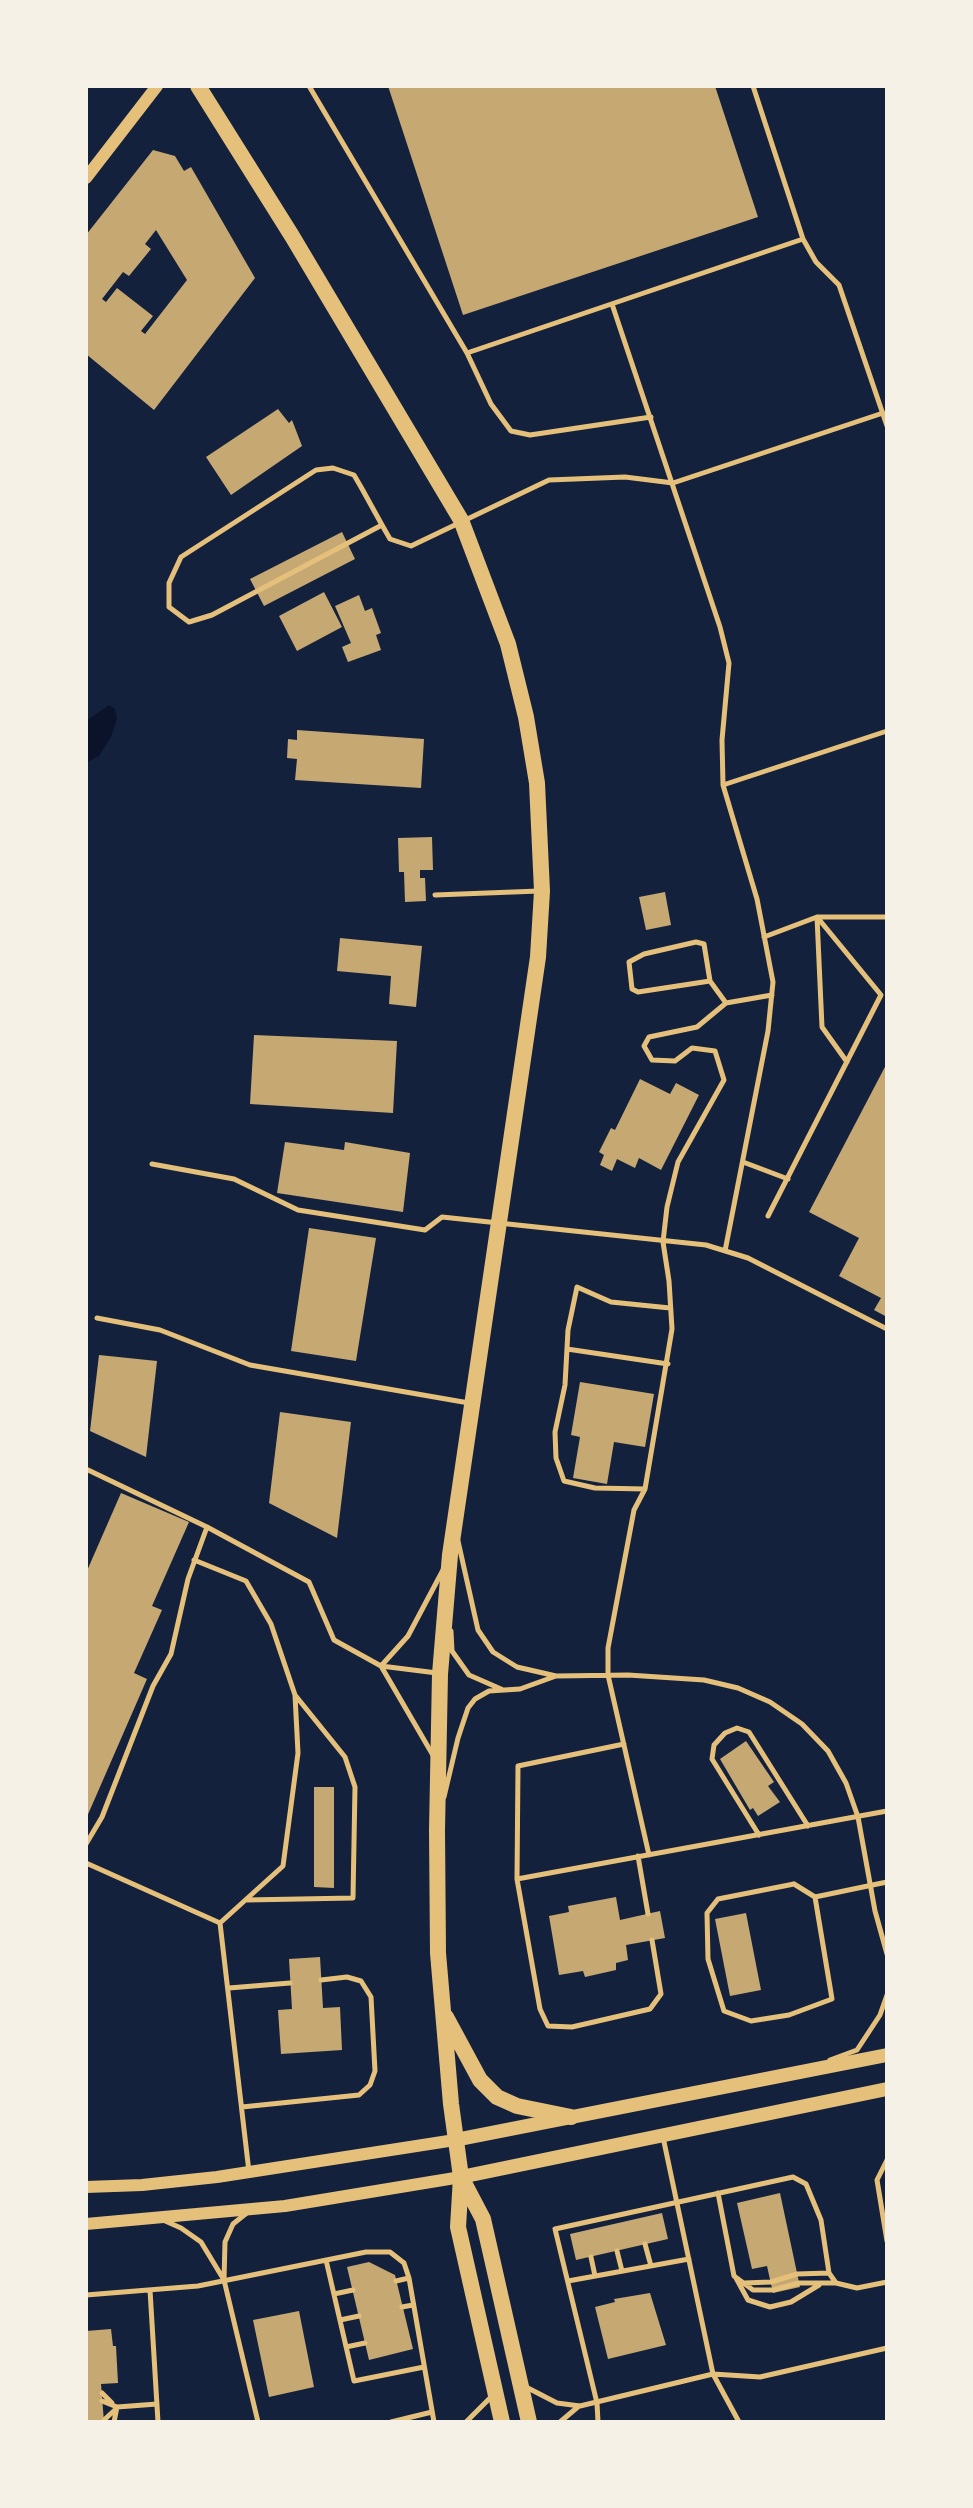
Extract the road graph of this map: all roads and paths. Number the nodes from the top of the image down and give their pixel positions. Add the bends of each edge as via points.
1 (157, 86) edge
2 (198, 86) edge
3 (309, 86) edge
4 (753, 86) edge
5 (86, 178) edge
6 (803, 239) junction
7 (612, 304) junction
8 (467, 353) junction
9 (883, 414) junction
10 (651, 417) junction
11 (887, 426) edge
12 (673, 483) junction
13 (461, 520) junction
14 (382, 526) junction
15 (887, 731) edge
16 (723, 785) junction
17 (542, 891) junction
18 (435, 895) dead end
19 (817, 917) junction
20 (887, 917) edge
21 (764, 937) junction
22 (710, 981) junction
23 (772, 995) junction
24 (726, 1003) junction
25 (847, 1062) junction
26 (743, 1162) junction
27 (152, 1164) dead end
28 (788, 1179) junction
29 (768, 1216) dead end
30 (499, 1222) junction
31 (663, 1242) junction
32 (725, 1251) junction
33 (670, 1308) junction
34 (97, 1318) dead end
35 (887, 1329) edge
36 (567, 1349) junction
37 (668, 1364) junction
38 (472, 1403) junction
39 (86, 1469) edge
40 (645, 1489) junction
41 (454, 1524) junction
42 (207, 1527) junction
43 (450, 1555) junction
44 (194, 1560) junction
45 (449, 1582) junction
46 (381, 1666) junction
47 (440, 1674) junction
48 (608, 1675) junction
49 (556, 1676) junction
50 (503, 1690) junction
51 (295, 1695) junction
52 (624, 1744) junction
53 (438, 1765) junction
54 (887, 1811) edge
55 (858, 1817) junction
56 (808, 1826) junction
57 (437, 1830) junction
58 (759, 1835) junction
59 (86, 1844) edge
60 (649, 1854) junction
61 (638, 1856) junction
62 (86, 1863) edge
63 (517, 1879) junction
64 (887, 1882) edge
65 (871, 1886) junction
66 (815, 1897) junction
67 (246, 1900) junction
68 (648, 1914) dead end
69 (220, 1923) junction
70 (652, 1940) dead end
71 (887, 1954) edge
72 (321, 1980) dead end
73 (290, 1983) dead end
74 (229, 1988) junction
75 (887, 1995) edge
76 (443, 2011) junction
77 (887, 2055) edge
78 (798, 2073) junction
79 (887, 2089) edge
80 (242, 2107) junction
81 (571, 2117) junction
82 (663, 2137) junction
83 (455, 2140) junction
84 (887, 2160) edge
85 (249, 2172) junction
86 (461, 2176) junction
87 (86, 2187) edge
88 (718, 2193) junction
89 (677, 2202) junction
90 (252, 2209) junction
91 (635, 2212) junction
92 (608, 2217) junction
93 (158, 2218) junction
94 (637, 2219) dead end
95 (583, 2223) junction
96 (86, 2224) edge
97 (610, 2225) dead end
98 (584, 2231) dead end
99 (887, 2241) edge
100 (645, 2244) dead end
101 (617, 2251) dead end
102 (592, 2256) dead end
103 (689, 2259) junction
104 (326, 2260) junction
105 (651, 2266) junction
106 (622, 2271) junction
107 (829, 2273) junction
108 (596, 2276) junction
109 (734, 2276) junction
110 (409, 2278) junction
111 (224, 2280) junction
112 (397, 2281) dead end
113 (568, 2281) junction
114 (887, 2282) edge
115 (744, 2283) junction
116 (821, 2283) junction
117 (836, 2283) junction
118 (150, 2290) junction
119 (353, 2290) dead end
120 (334, 2294) junction
121 (86, 2295) edge
122 (413, 2305) junction
123 (402, 2307) dead end
124 (359, 2316) dead end
125 (340, 2320) junction
126 (418, 2330) junction
127 (408, 2332) dead end
128 (365, 2343) dead end
129 (346, 2347) junction
130 (887, 2347) edge
131 (424, 2367) junction
132 (713, 2374) junction
133 (518, 2382) junction
134 (102, 2393) dead end
135 (495, 2393) junction
136 (102, 2401) dead end
137 (597, 2403) junction
138 (157, 2404) junction
139 (580, 2406) junction
140 (117, 2407) junction
141 (103, 2409) dead end
142 (432, 2412) junction
143 (104, 2420) dead end
144 (114, 2422) edge
145 (158, 2422) edge
146 (257, 2422) edge
147 (391, 2422) edge
148 (434, 2422) edge
149 (467, 2422) edge
150 (502, 2422) edge
151 (529, 2422) edge
152 (560, 2422) edge
153 (598, 2422) edge
154 (739, 2422) edge

1 - 5 street
2 - 13 main road
3 - 8 lane
4 - 6 lane
6 - 7 lane
6 - 9 lane via 816,262 839,285
7 - 8 lane
7 - 10 lane
8 - 10 lane via 491,404 510,431 530,435
9 - 11 lane
9 - 12 lane
10 - 12 lane
12 - 13 lane via 625,477 549,480
12 - 16 lane via 729,663
13 - 14 lane via 411,546 390,539
13 - 17 main road via 518,677 537,783
14 - 14 lane via 354,475 333,468 316,470 181,557 169,583 169,607 188,622 212,615
15 - 16 lane
16 - 21 lane
17 - 18 lane
17 - 30 main road via 538,957
19 - 20 lane
19 - 21 lane
19 - 25 lane via 822,1027
19 - 25 lane via 881,995
21 - 23 lane
22 - 22 lane via 704,944 696,942 629,962 632,989 644,992
22 - 24 lane
23 - 24 lane
23 - 26 lane
24 - 31 lane via 696,1027 649,1037 644,1046 652,1060 676,1061 692,1048 715,1051 724,1080 678,1162
25 - 28 lane
26 - 28 lane
26 - 32 lane
27 - 30 lane via 234,1179 298,1210 425,1230 442,1217
28 - 29 lane
30 - 31 lane
30 - 38 main road
31 - 32 lane
31 - 33 lane
32 - 35 lane
33 - 36 lane via 611,1302 577,1287
33 - 37 lane
34 - 38 lane via 160,1330 250,1365
36 - 37 lane
36 - 40 lane via 555,1432 556,1458 564,1481 595,1488
37 - 40 lane
38 - 41 main road
39 - 42 lane
40 - 48 lane via 634,1510 608,1648
41 - 43 main road
41 - 49 lane via 478,1630 493,1652 517,1667
42 - 44 lane
42 - 46 lane via 309,1583 334,1640
43 - 45 main road
43 - 46 lane via 408,1636
44 - 51 lane via 246,1581 271,1624
44 - 59 lane via 171,1654
45 - 47 main road
45 - 50 lane via 452,1651 469,1675
46 - 47 lane
46 - 53 lane
47 - 53 main road
48 - 49 lane
48 - 52 lane
48 - 55 lane via 704,1680 770,1702 802,1724 828,1751
49 - 50 lane
50 - 57 lane via 489,1691 468,1708
51 - 67 lane via 298,1753 283,1866
51 - 67 lane via 345,1757 355,1787 353,1898
52 - 60 lane
52 - 63 lane via 518,1766
53 - 57 main road
54 - 55 lane
55 - 56 lane
55 - 65 lane
56 - 58 lane
56 - 58 lane via 749,1732 737,1728 714,1745 712,1759
57 - 76 main road
58 - 60 lane
60 - 61 lane
61 - 63 lane
61 - 68 lane
62 - 69 lane
63 - 70 lane via 540,2009 548,2026 572,2028 650,2009 661,1994
64 - 65 lane
65 - 66 lane
65 - 71 lane
66 - 66 lane via 794,1884 718,1899 706,1913 708,1959 724,2011 751,2021 789,2015 832,1999
67 - 69 lane
69 - 74 lane
72 - 80 lane via 347,1977 361,1981 371,1997 375,2071 370,2085 359,2095
73 - 74 lane
74 - 80 lane
75 - 78 lane via 857,2050
76 - 81 main road via 480,2080 497,2097
76 - 83 main road
77 - 78 main road
78 - 81 main road
79 - 82 main road
80 - 85 lane
81 - 83 main road
82 - 86 main road
82 - 89 lane
83 - 85 street
83 - 86 main road
84 - 99 lane via 877,2180
85 - 87 street
86 - 90 street
86 - 133 main road via 483,2219
86 - 135 main road via 458,2227
88 - 89 lane
88 - 107 lane via 793,2177 806,2184 821,2220
88 - 109 lane
89 - 91 lane
89 - 103 lane
90 - 93 street
90 - 111 lane via 233,2224 225,2242
91 - 92 lane
91 - 94 lane
92 - 95 lane
92 - 97 lane
93 - 96 street
93 - 111 lane via 201,2242
95 - 98 lane
95 - 113 lane via 555,2229
100 - 105 lane
101 - 106 lane
102 - 108 lane
103 - 105 lane
103 - 132 lane
104 - 110 lane via 390,2252 404,2263
104 - 111 lane
104 - 120 lane
105 - 106 lane
106 - 108 lane
107 - 115 lane
107 - 117 lane
108 - 113 lane
109 - 115 lane
109 - 116 lane via 748,2300 770,2306 791,2302
110 - 112 lane
110 - 122 lane
111 - 118 lane
111 - 146 lane
113 - 137 lane
114 - 117 lane via 858,2288
115 - 116 lane via 753,2290
116 - 117 lane
118 - 121 lane
118 - 138 lane
119 - 120 lane
120 - 125 lane
122 - 123 lane
122 - 126 lane
124 - 125 lane
125 - 129 lane
126 - 127 lane
126 - 131 lane
128 - 129 lane
129 - 131 lane via 354,2381
130 - 132 lane via 760,2377
131 - 142 lane
132 - 137 lane
132 - 154 lane
133 - 139 lane via 557,2403
133 - 151 main road
134 - 140 lane
135 - 149 lane
135 - 150 main road
136 - 140 lane
137 - 139 lane
137 - 153 lane
138 - 140 lane
138 - 145 lane
139 - 152 lane
140 - 141 lane
140 - 143 lane
140 - 144 lane
142 - 147 lane
142 - 148 lane

